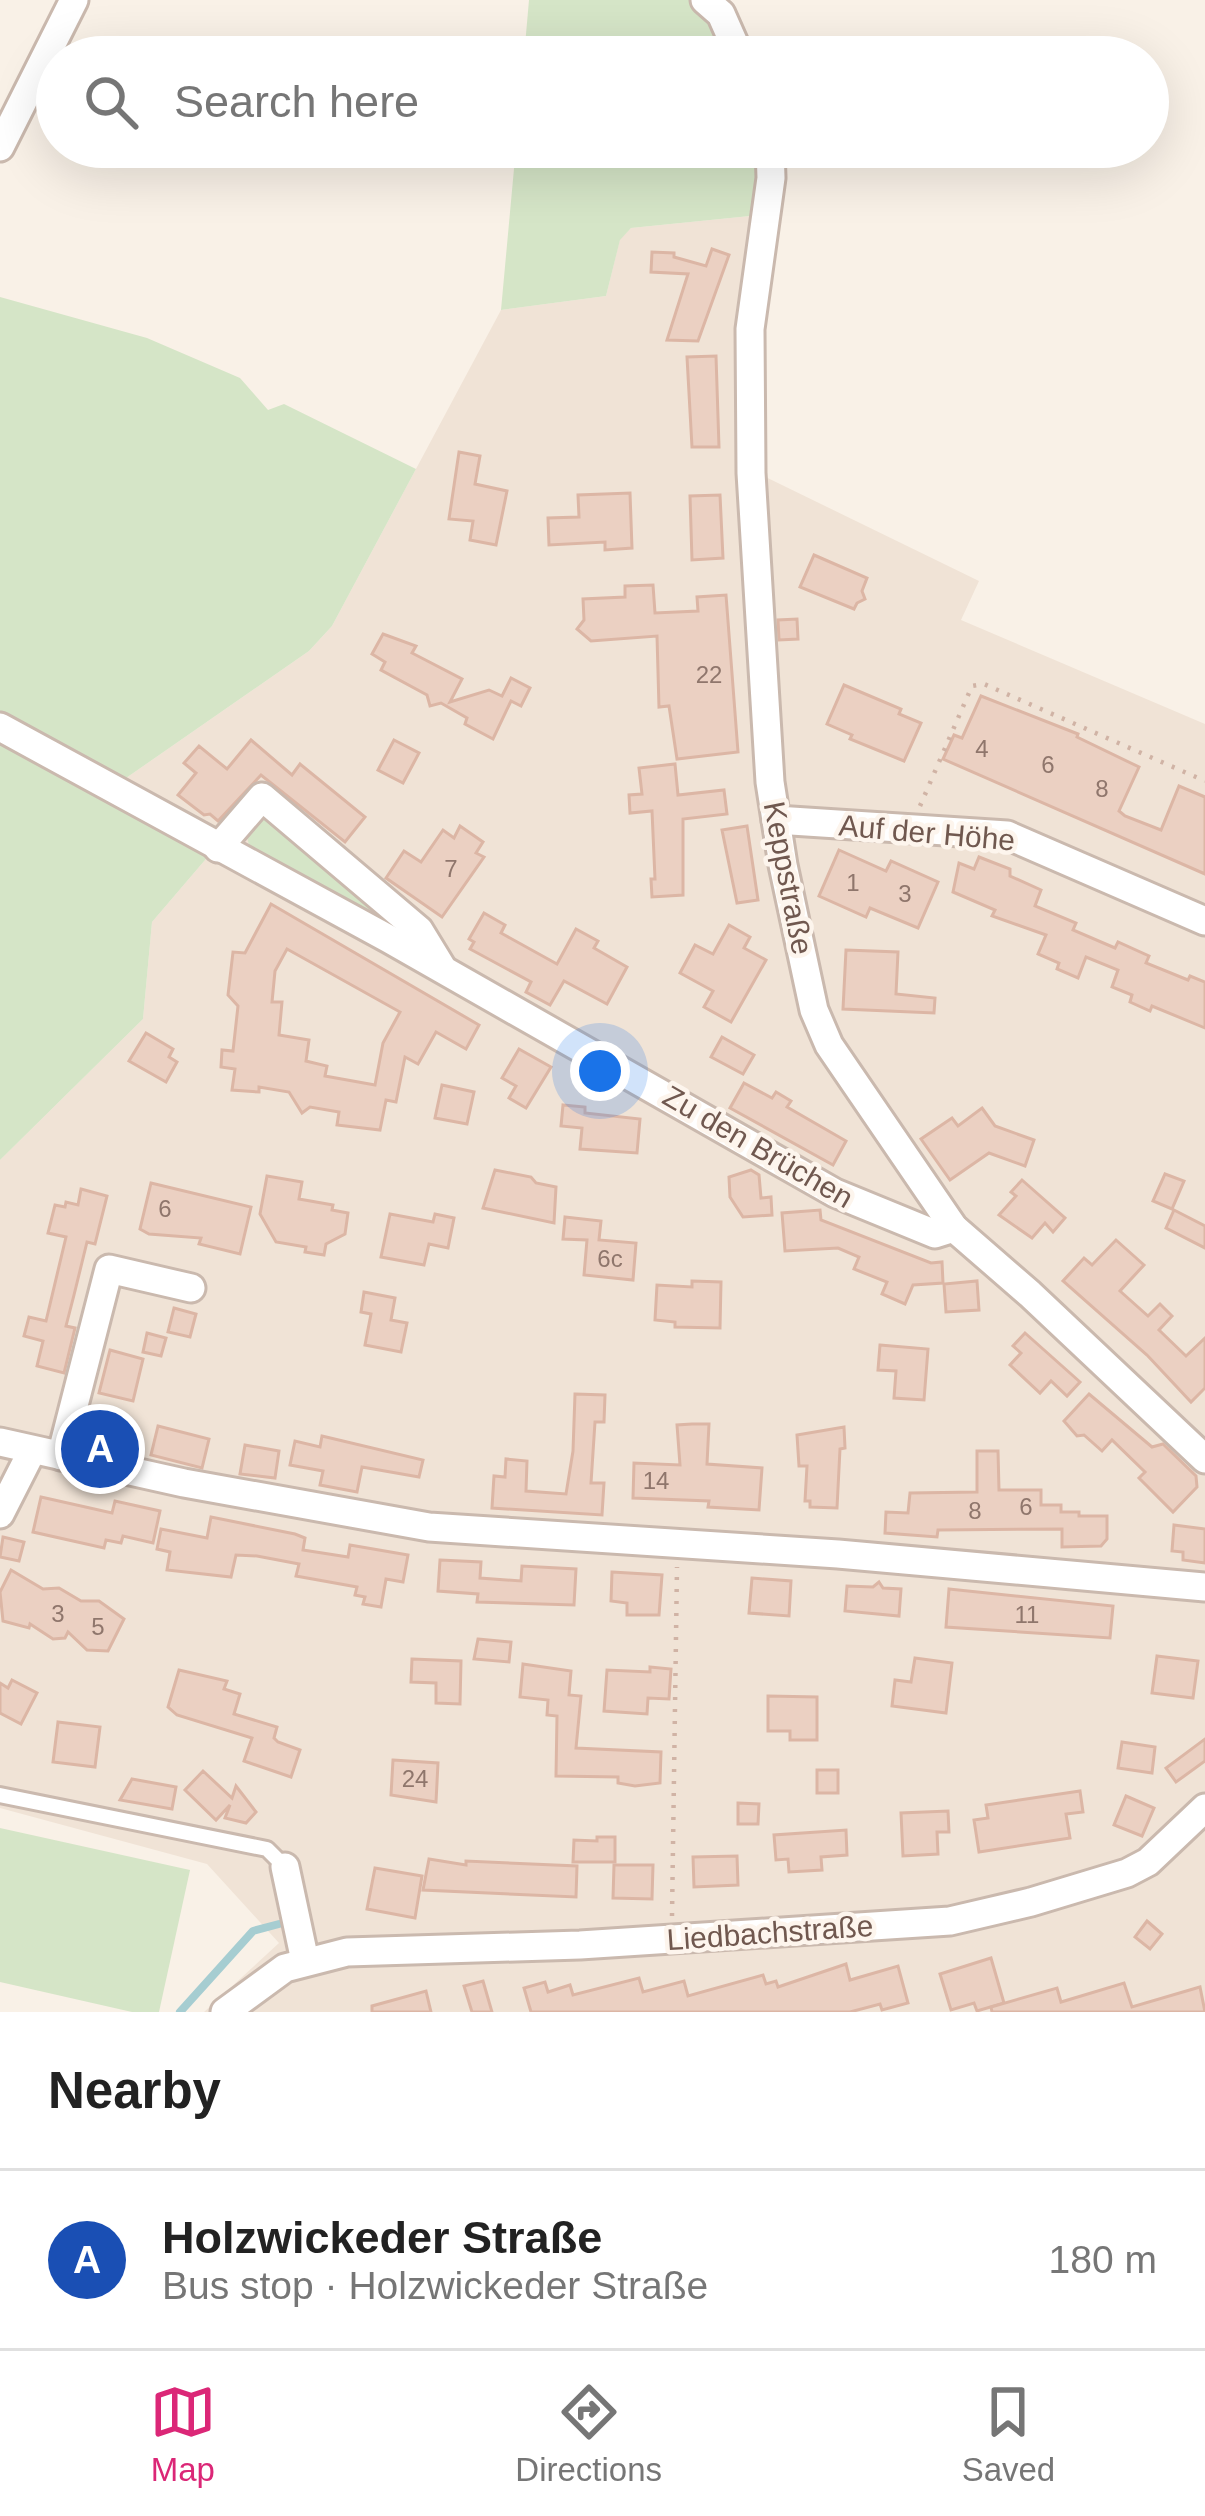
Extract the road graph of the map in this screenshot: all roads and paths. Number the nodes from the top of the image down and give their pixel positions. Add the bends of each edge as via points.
1 (74, 0) edge
2 (705, 0) edge
3 (56, 36) edge
4 (731, 36) edge
5 (36, 76) edge
6 (0, 148) edge
7 (771, 168) edge
8 (0, 728) edge
9 (1205, 781) edge
10 (776, 820) junction
11 (910, 828) junction
12 (218, 848) junction
13 (1205, 921) edge
14 (443, 970) junction
15 (954, 1228) junction
16 (191, 1288) dead end
17 (0, 1442) edge
18 (32, 1450) junction
19 (61, 1456) junction
20 (1205, 1459) edge
21 (0, 1514) edge
22 (677, 1544) junction
23 (1205, 1587) edge
24 (0, 1795) edge
25 (1205, 1808) edge
26 (285, 1867) joint
27 (672, 1940) junction
28 (305, 1961) junction
29 (225, 2012) edge

1 - 3 street
2 - 4 street
5 - 6 street
7 - 10 street, Keppstraße via 748,387
8 - 12 street, Zu den Brüchen
9 - 11 path via 984,684 972,686
10 - 11 street, Auf der Höhe
10 - 15 street, Keppstraße via 814,1010 829,1045
11 - 13 street, Auf der Höhe via 1021,838
12 - 14 street, Zu den Brüchen
12 - 14 street, Zu den Brüchen via 262,797 419,930
14 - 15 street, Zu den Brüchen via 835,1193 935,1234
15 - 20 street, Keppstraße
16 - 19 street via 109,1269
17 - 18 street
18 - 19 street
18 - 21 street
19 - 22 street via 429,1527
22 - 23 street
22 - 27 path
24 - 26 lane via 267,1850
25 - 27 street, Liedbachstraße via 1148,1862 1031,1902 950,1921
26 - 28 street
27 - 28 street, Liedbachstraße via 347,1952
28 - 29 street, Liedbachstraße via 260,1982

